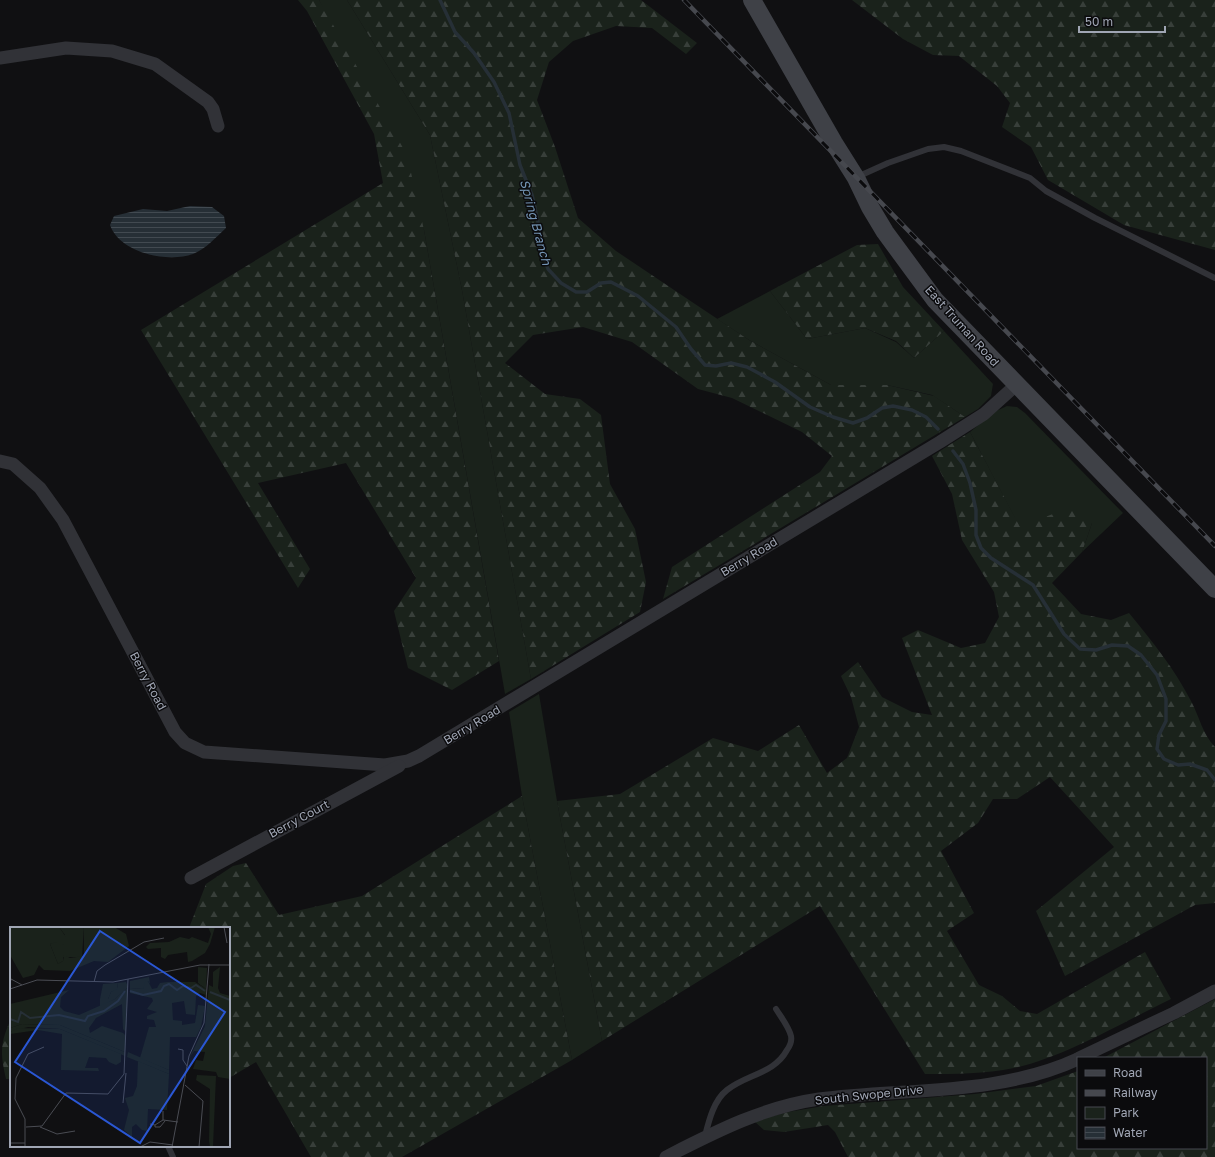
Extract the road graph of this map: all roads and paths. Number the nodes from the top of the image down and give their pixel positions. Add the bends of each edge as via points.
1 (752, 0) edge
2 (0, 58) edge
3 (218, 126) dead end
4 (856, 178) junction
5 (1215, 278) edge
6 (1016, 385) junction
7 (0, 462) edge
8 (1215, 588) edge
9 (408, 761) junction
10 (191, 878) dead end
11 (1215, 991) edge
12 (776, 1009) dead end
13 (1081, 1057) edge
14 (1077, 1059) edge
15 (705, 1138) junction
16 (168, 1147) edge
17 (173, 1157) edge
18 (666, 1157) edge

1 - 4 main road, East Truman Road
2 - 3 street via 66,48 112,51 155,64 208,102
4 - 5 lane via 928,149 944,147 961,151 1030,178 1046,191 1095,218
4 - 6 main road, East Truman Road via 885,232 935,300
6 - 8 main road, East Truman Road
6 - 9 street, Berry Road via 984,414 944,440
7 - 9 street, Berry Road via 13,464 40,488 63,520 175,732 185,743 204,752 385,765
9 - 10 street, Berry Court
11 - 13 street, South Swope Drive
12 - 15 lane via 791,1036 782,1060 770,1069 727,1090 709,1119
14 - 15 street, South Swope Drive via 1058,1068 994,1084 818,1099 775,1108 730,1125
15 - 18 street, South Swope Drive
16 - 17 lane

